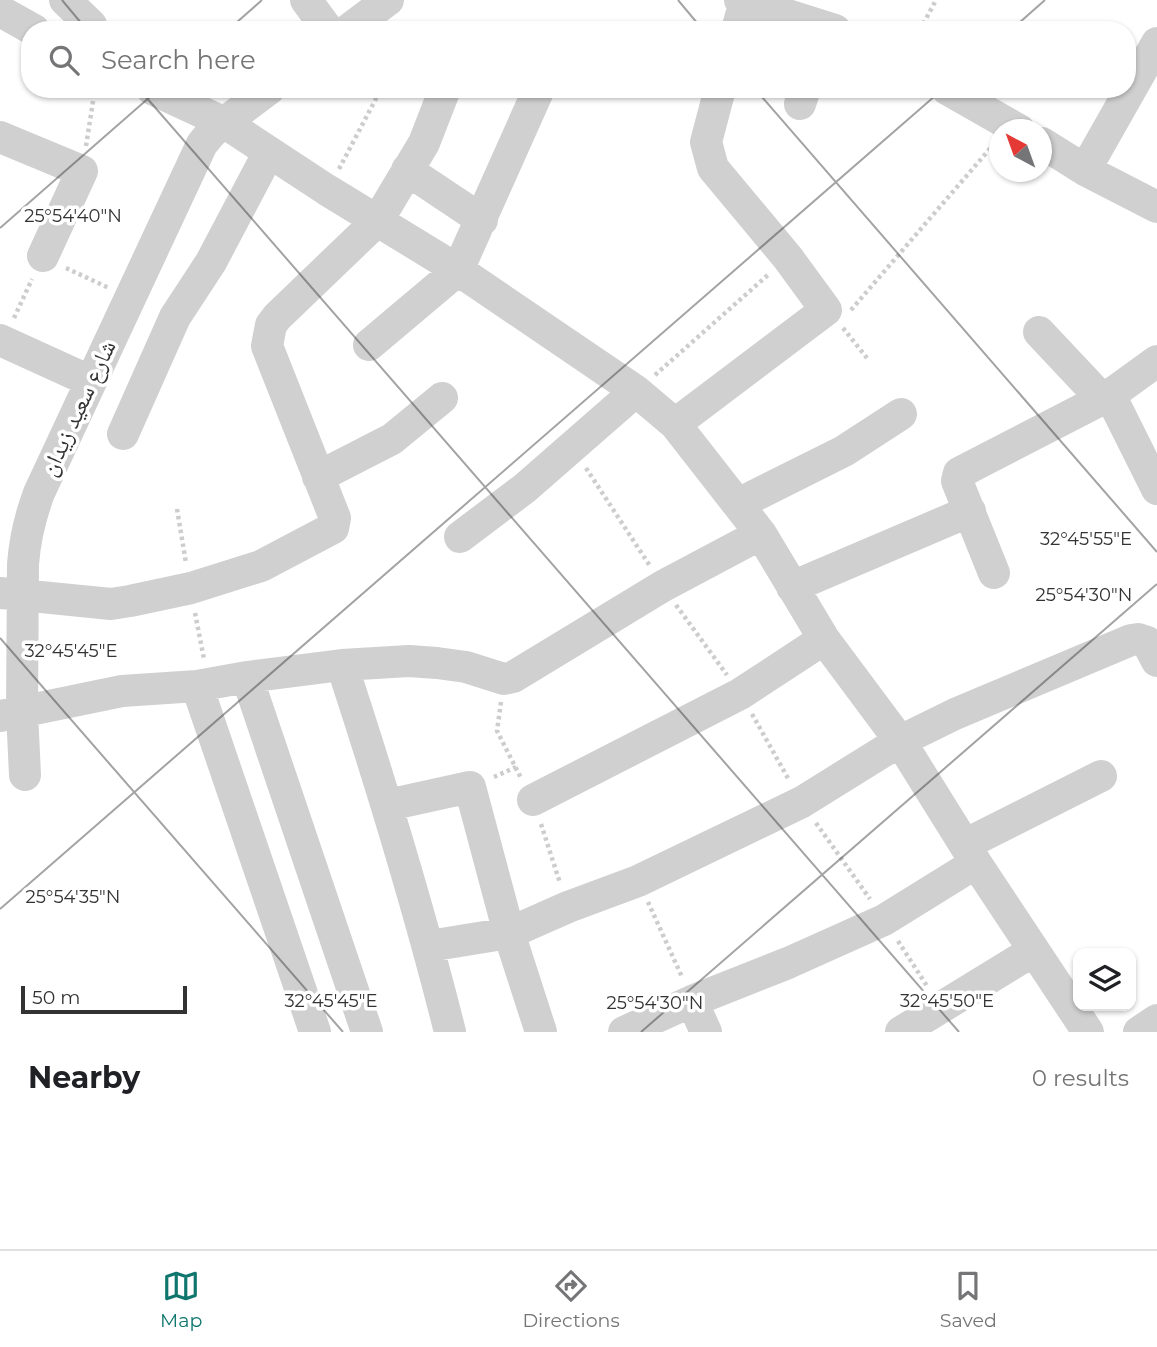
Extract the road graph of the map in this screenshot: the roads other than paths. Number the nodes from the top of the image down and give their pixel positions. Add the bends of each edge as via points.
1 (65, 0) edge
2 (306, 0) edge
3 (388, 0) edge
4 (741, 10) edge
5 (0, 11) edge
6 (95, 18) edge
7 (321, 21) edge
8 (360, 21) edge
9 (793, 21) edge
10 (21, 23) edge
11 (1157, 43) edge
12 (1136, 80) edge
13 (171, 98) edge
14 (258, 98) edge
15 (442, 98) edge
16 (535, 98) edge
17 (718, 98) edge
18 (963, 98) edge
19 (1126, 98) edge
20 (1000, 119) edge
21 (225, 123) junction
22 (0, 137) edge
23 (1052, 150) edge
24 (269, 152) junction
25 (407, 170) junction
26 (1085, 170) junction
27 (1157, 207) edge
28 (378, 220) junction
29 (482, 220) junction
30 (43, 257) road end
31 (458, 270) junction
32 (1039, 332) dead end
33 (2, 341) edge
34 (369, 345) dead end
35 (1157, 361) edge
36 (90, 382) junction
37 (636, 391) junction
38 (1107, 397) junction
39 (442, 398) dead end
40 (901, 414) dead end
41 (675, 424) junction
42 (123, 434) dead end
43 (318, 477) junction
44 (1157, 489) edge
45 (738, 504) junction
46 (970, 511) junction
47 (761, 534) junction
48 (460, 537) dead end
49 (994, 573) dead end
50 (792, 587) junction
51 (12, 593) edge
52 (824, 639) junction
53 (1157, 661) edge
54 (342, 665) junction
55 (247, 677) junction
56 (203, 685) junction
57 (11, 714) edge
58 (900, 741) junction
59 (25, 775) dead end
60 (1101, 776) dead end
61 (533, 800) road end
62 (388, 805) junction
63 (971, 854) junction
64 (509, 933) junction
65 (429, 946) junction
66 (1033, 951) junction
67 (692, 1000) junction
68 (1157, 1020) edge
69 (632, 1030) edge
70 (315, 1032) edge
71 (366, 1032) edge
72 (450, 1032) edge
73 (541, 1032) edge
74 (706, 1032) edge
75 (901, 1032) edge
76 (1088, 1032) edge
77 (1139, 1032) edge

1 - 6 street
2 - 7 street
3 - 8 street
4 - 9 street
5 - 10 street
11 - 12 street
13 - 21 street
14 - 21 street, شارع سعيد زيدان
15 - 25 street via 424,143
16 - 29 street
17 - 41 street via 706,142 713,168 826,310
18 - 20 street
19 - 26 street
21 - 24 street
21 - 36 street, شارع سعيد زيدان via 202,144
22 - 30 street via 82,171
23 - 26 street
24 - 28 street
24 - 42 street via 211,262 175,317
25 - 28 street
25 - 29 street
26 - 27 street
28 - 31 street
28 - 43 street via 277,317 269,333 267,345
29 - 31 street
31 - 34 street
31 - 37 street
32 - 38 street
33 - 36 street
35 - 38 street
36 - 51 street, شارع سعيد زيدان via 38,493
37 - 41 street
37 - 48 street via 525,488
38 - 44 street
38 - 46 street via 959,473 957,481
39 - 43 street via 392,439
40 - 45 street via 844,451
41 - 45 street
43 - 51 street via 336,523 330,532 261,566 111,604
45 - 47 street
46 - 49 street
46 - 50 street
47 - 50 street
47 - 54 street via 663,586 523,673 504,679 437,663
50 - 52 street
51 - 57 street, شارع سعيد زيدان
52 - 58 street
52 - 61 street via 740,694
53 - 58 street via 1147,642 1132,640
54 - 55 street
54 - 62 street
55 - 56 street
55 - 71 street
56 - 57 street via 122,691
56 - 70 street
57 - 59 street, شارع سعيد زيدان
58 - 63 street
58 - 64 street via 802,802 638,881
60 - 63 street
62 - 64 street via 470,787
62 - 65 street
63 - 66 street
63 - 67 street via 884,920
64 - 65 street
64 - 73 street
65 - 72 street
66 - 75 street
66 - 76 street
67 - 69 street
67 - 74 street
68 - 77 street

